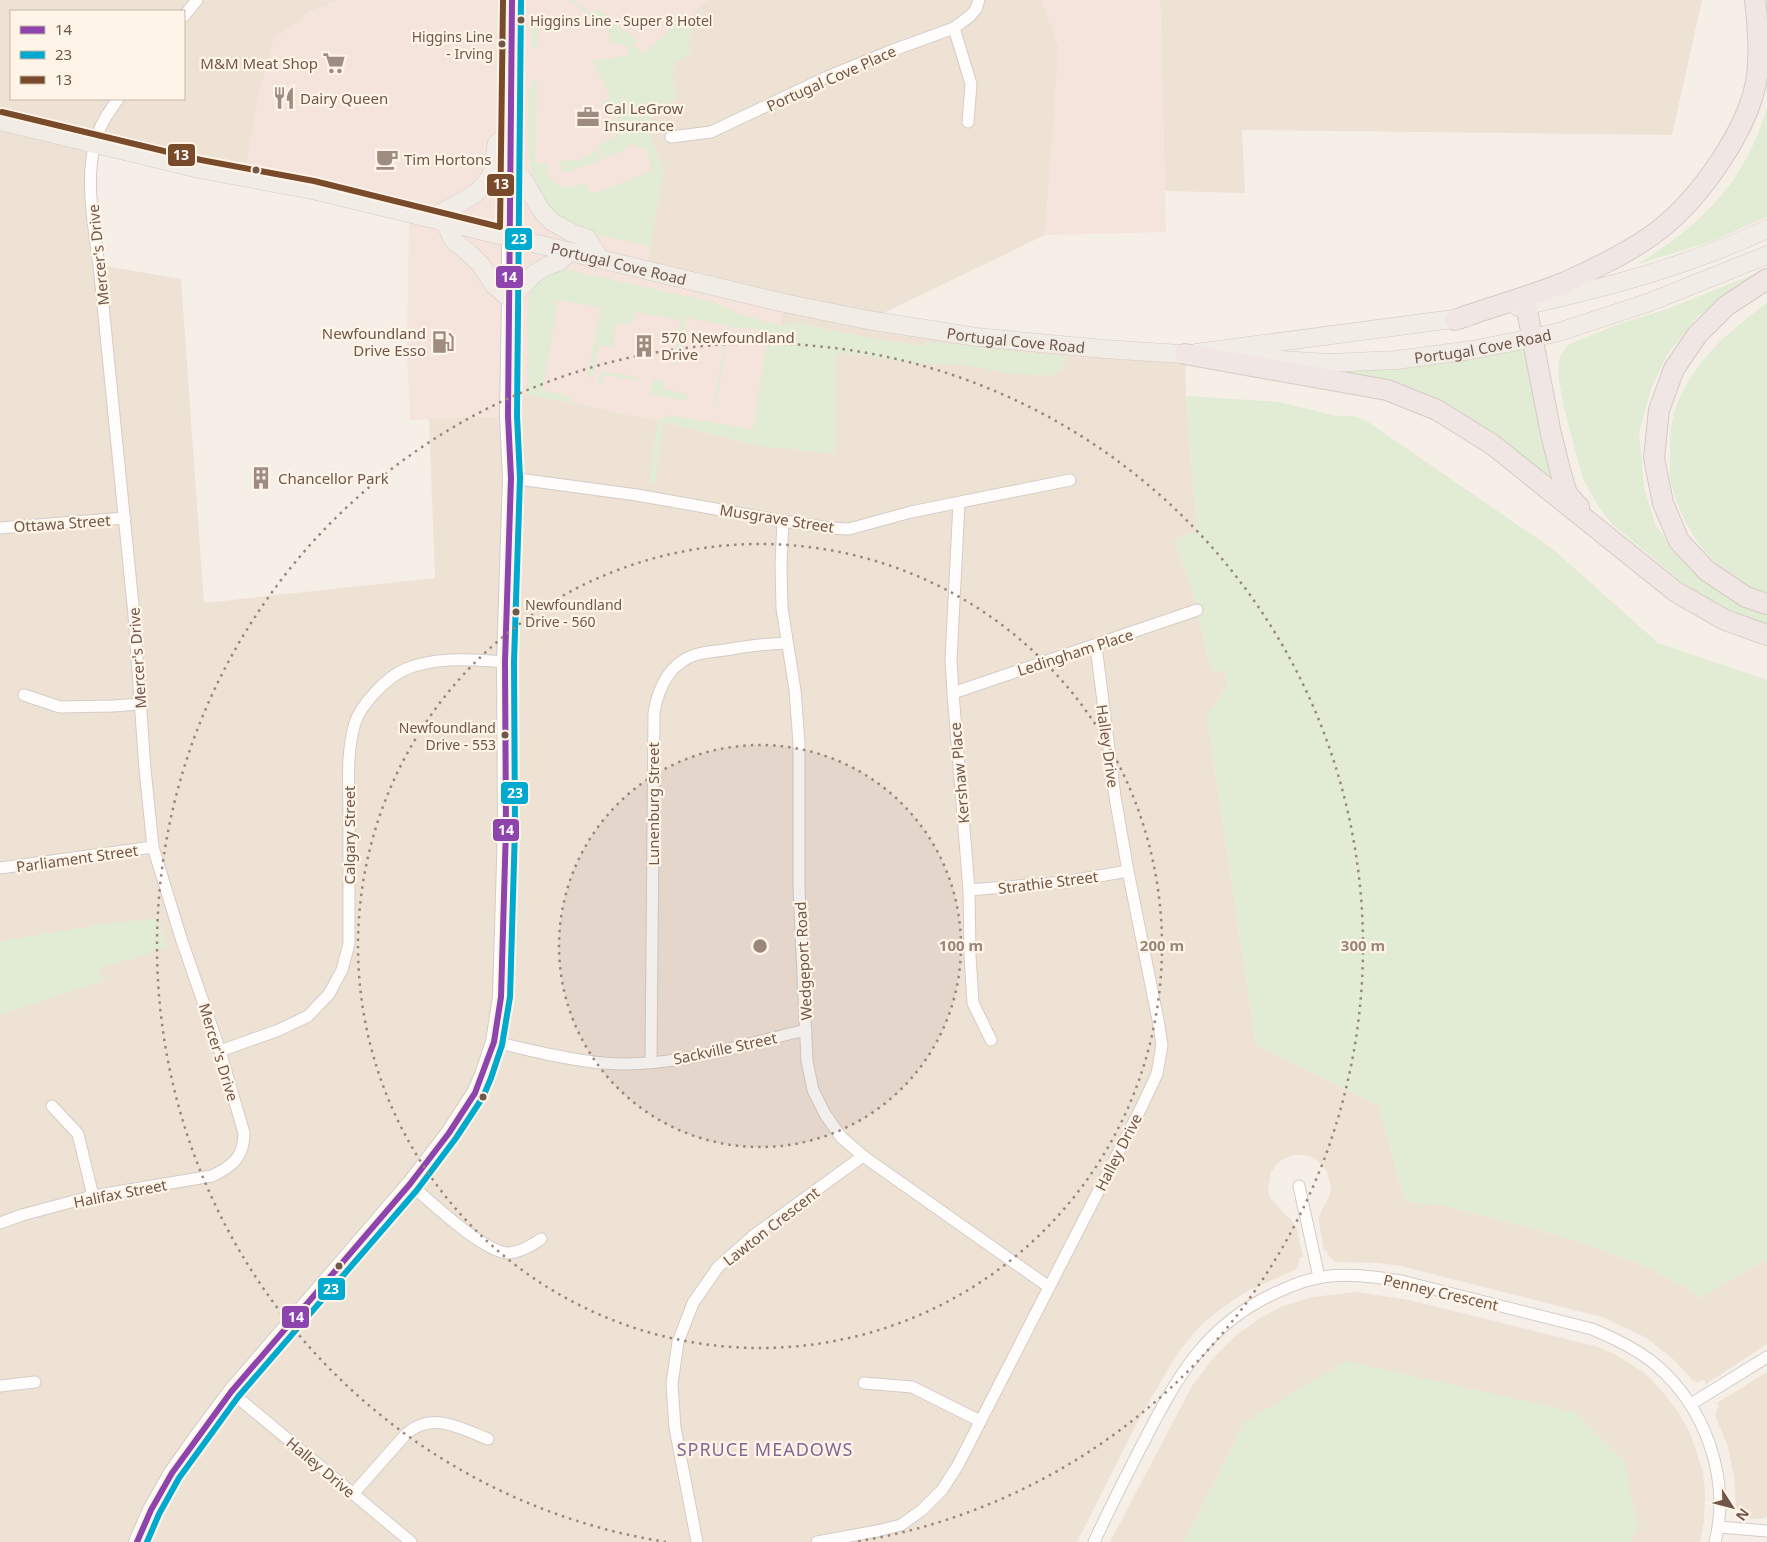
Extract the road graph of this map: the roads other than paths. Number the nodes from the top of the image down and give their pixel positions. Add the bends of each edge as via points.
1 (197, 0) edge
2 (512, 0) edge
3 (979, 0) edge
4 (1755, 0) edge
5 (185, 15) edge
6 (954, 28) junction
7 (117, 100) edge
8 (0, 122) edge
9 (968, 122) dead end
10 (510, 136) junction
11 (671, 137) dead end
12 (95, 144) junction
13 (510, 169) junction
14 (437, 220) junction
15 (1767, 229) edge
16 (510, 238) junction
17 (569, 252) junction
18 (1767, 255) edge
19 (600, 259) junction
20 (1767, 278) edge
21 (510, 299) junction
22 (1526, 305) junction
23 (1455, 320) junction
24 (1532, 338) junction
25 (1185, 354) junction
26 (511, 478) junction
27 (1070, 480) dead end
28 (959, 503) junction
29 (125, 518) junction
30 (783, 521) junction
31 (0, 528) edge
32 (1606, 537) junction
33 (1767, 604) edge
34 (1197, 610) dead end
35 (1767, 635) edge
36 (787, 642) junction
37 (1096, 646) junction
38 (505, 662) junction
39 (953, 692) junction
40 (24, 695) dead end
41 (140, 704) junction
42 (153, 848) junction
43 (0, 868) edge
44 (1128, 871) junction
45 (968, 890) junction
46 (806, 1030) junction
47 (990, 1040) dead end
48 (494, 1042) junction
49 (220, 1050) junction
50 (651, 1062) junction
51 (52, 1106) dead end
52 (863, 1156) junction
53 (238, 1159) joint
54 (410, 1184) junction
55 (1299, 1186) dead end
56 (93, 1196) junction
57 (0, 1223) edge
58 (541, 1240) dead end
59 (1319, 1277) junction
60 (1049, 1287) junction
61 (1767, 1357) edge
62 (35, 1382) dead end
63 (864, 1383) dead end
64 (0, 1386) edge
65 (231, 1392) junction
66 (1691, 1404) junction
67 (980, 1421) junction
68 (488, 1438) dead end
69 (352, 1494) junction
70 (1718, 1527) junction
71 (1767, 1531) edge
72 (137, 1542) edge
73 (411, 1542) edge
74 (697, 1542) edge
75 (816, 1542) edge
76 (1094, 1542) edge
77 (1715, 1542) edge

1 - 5 street
2 - 10 street
3 - 6 street, Portugal Cove Place via 970,16
4 - 23 highway via 1757,76 1745,118 1721,162 1693,198 1660,230 1622,253 1564,282
6 - 9 street via 971,84
6 - 11 street, Portugal Cove Place via 827,77 711,132
7 - 12 street, Mercer's Drive via 102,123
8 - 12 main road, Portugal Cove Road
10 - 13 street
10 - 14 main road via 497,143 492,170 481,188
12 - 14 main road, Portugal Cove Road
12 - 29 street, Mercer's Drive via 91,183 93,225
13 - 16 street
13 - 19 main road via 523,179 551,221 587,238
14 - 16 main road, Portugal Cove Road
14 - 21 main road
15 - 22 main road, Portugal Cove Road via 1654,273
16 - 17 main road, Portugal Cove Road
16 - 21 street
17 - 19 main road, Portugal Cove Road
17 - 21 main road via 559,262 534,274
18 - 24 main road, Portugal Cove Road via 1650,302
19 - 25 main road, Portugal Cove Road via 868,320 977,337
20 - 33 highway via 1726,306 1697,335 1674,369 1659,410 1654,458 1663,503 1679,541 1707,571 1746,597
21 - 26 street via 508,416
22 - 23 main road, Portugal Cove Road
22 - 24 highway
23 - 25 main road, Portugal Cove Road
24 - 25 main road, Portugal Cove Road via 1396,360 1328,363
24 - 32 highway via 1567,494
25 - 32 highway via 1387,390 1436,410 1493,445
26 - 30 street, Musgrave Street via 637,495
26 - 38 street
27 - 28 street, Musgrave Street
28 - 30 street, Musgrave Street via 848,528
28 - 39 street, Kershaw Place via 951,660
29 - 31 street, Ottawa Street
29 - 41 street, Mercer's Drive
30 - 36 street, Wedgeport Road via 782,608
32 - 35 highway via 1676,592 1726,620
34 - 37 street, Ledingham Place
36 - 46 street, Wedgeport Road via 796,690 799,743 799,888
36 - 50 street, Lunenburg Street via 697,654 677,665 656,698
37 - 39 street, Ledingham Place
37 - 44 street, Halley Drive
38 - 48 street via 504,898 501,998
38 - 49 street, Calgary Street via 427,662 405,669 388,680 371,698 356,721 349,754 349,944 342,970 329,994 308,1016 279,1030
39 - 45 street, Kershaw Place
40 - 41 street via 60,707
41 - 42 street, Mercer's Drive
42 - 43 street, Parliament Street
42 - 49 street, Mercer's Drive
44 - 45 street, Strathie Street via 1065,882
44 - 60 street, Halley Drive via 1162,1045 1157,1074
45 - 47 street, Kershaw Place via 973,1003
46 - 50 street, Sackville Street via 718,1053
46 - 52 street, Wedgeport Road via 807,1061 813,1090 841,1137
48 - 50 street, Sackville Street via 603,1063
48 - 54 street via 466,1110
49 - 53 street, Mercer's Drive via 244,1133
51 - 56 street via 78,1134
52 - 60 street, Wedgeport Road
52 - 74 street, Lawton Crescent via 739,1248 718,1267 693,1303 678,1342 672,1384 675,1428
53 - 56 street, Halifax Street via 212,1176
54 - 58 street via 477,1239 499,1251 517,1252
54 - 65 street
55 - 59 street
56 - 57 street, Halifax Street
59 - 66 street, Penney Crescent via 1376,1277 1401,1281 1592,1329 1636,1350 1655,1364
59 - 76 street, Penney Crescent via 1252,1304 1223,1325 1202,1347 1180,1375
60 - 67 street, Halley Drive
61 - 66 street
62 - 64 street
63 - 67 street via 912,1387
65 - 69 street, Halley Drive
65 - 72 street via 172,1473
66 - 70 street, Penney Crescent via 1716,1470 1720,1503
67 - 75 street, Halley Drive via 942,1490 922,1510 901,1524 877,1532
68 - 69 street via 442,1422 412,1428
69 - 73 street, Halley Drive
70 - 71 street
70 - 77 street, Penney Crescent

